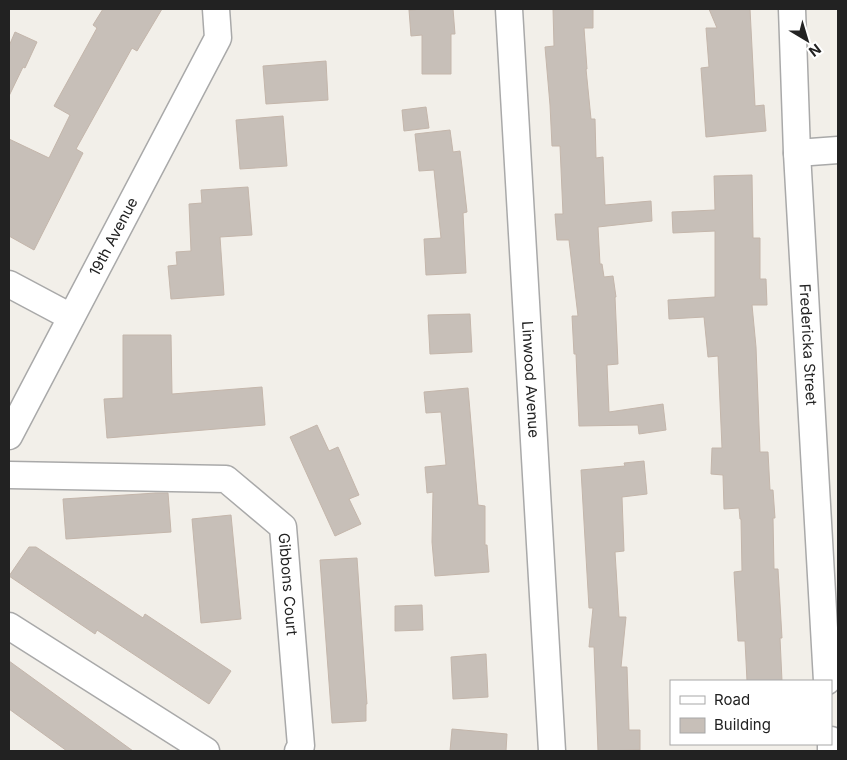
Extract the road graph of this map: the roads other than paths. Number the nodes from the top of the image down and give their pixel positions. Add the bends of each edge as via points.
1 (216, 9) edge
2 (510, 9) edge
3 (792, 9) edge
4 (838, 150) edge
5 (797, 153) junction
6 (9, 284) edge
7 (71, 317) junction
8 (9, 436) edge
9 (9, 475) edge
10 (9, 626) edge
11 (827, 680) edge
12 (206, 751) edge
13 (298, 751) edge
14 (552, 751) edge

1 - 7 street, 19th Avenue via 218,38
2 - 14 street, Linwood Avenue
3 - 5 street, Fredericka Street
4 - 5 street
5 - 11 street, Fredericka Street
6 - 7 street
7 - 8 street, 19th Avenue
9 - 13 street, Gibbons Court via 226,479 283,527 301,746
10 - 12 street

